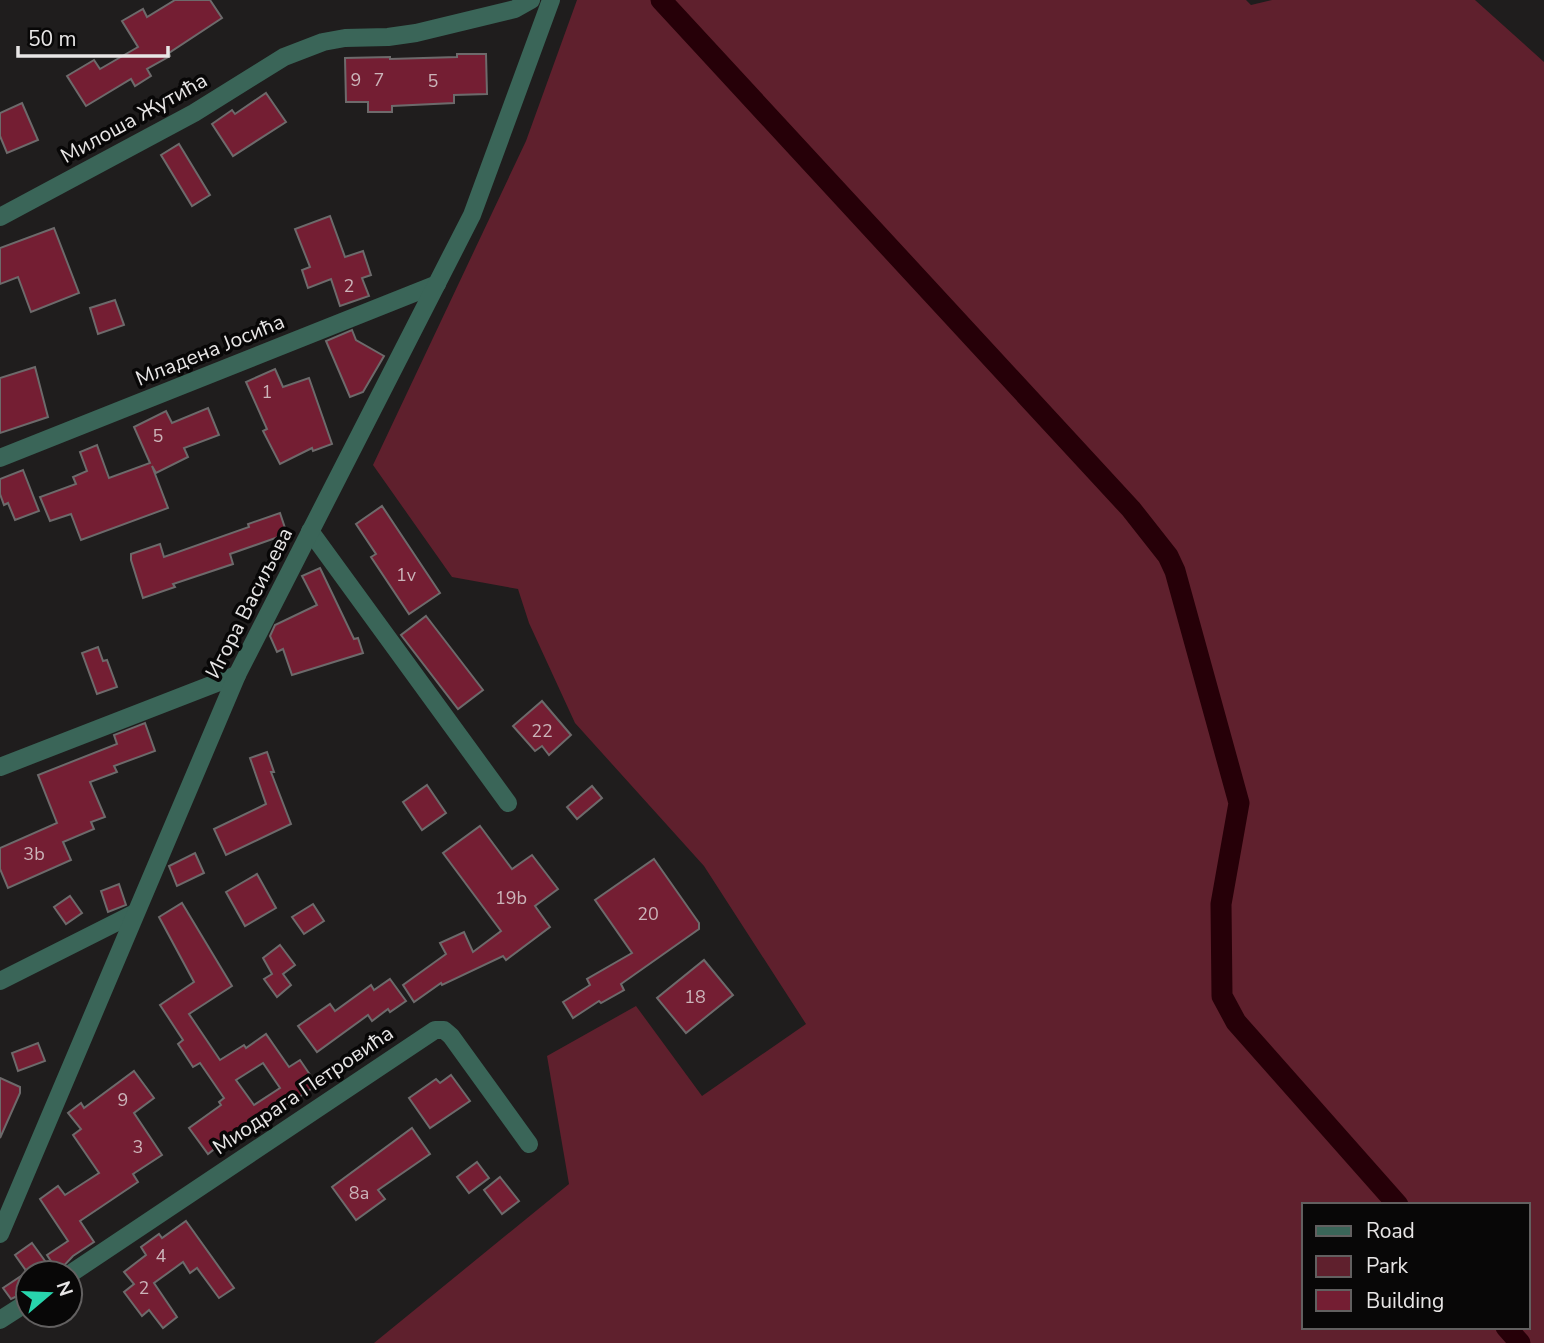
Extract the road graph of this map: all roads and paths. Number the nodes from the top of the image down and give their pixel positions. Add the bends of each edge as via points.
1 (531, 0) edge
2 (551, 0) edge
3 (0, 217) edge
4 (437, 284) junction
5 (0, 458) edge
6 (310, 531) junction
7 (237, 675) junction
8 (0, 767) edge
9 (508, 803) dead end
10 (135, 913) junction
11 (0, 981) edge
12 (529, 1144) dead end
13 (0, 1234) edge
14 (84, 1264) edge

1 - 3 street, Милоша Жутића via 515,9 416,33 334,40 284,57 194,113
2 - 4 street, Игора Васиљева via 472,215
4 - 5 street, Младена Јосића
4 - 6 street, Игора Васиљева
6 - 7 street, Игора Васиљева
6 - 9 street
7 - 8 street
7 - 10 street, Игора Васиљева
10 - 11 street
10 - 13 street, Игора Васиљева
12 - 14 street, Миодрага Петровића via 451,1036 435,1030

